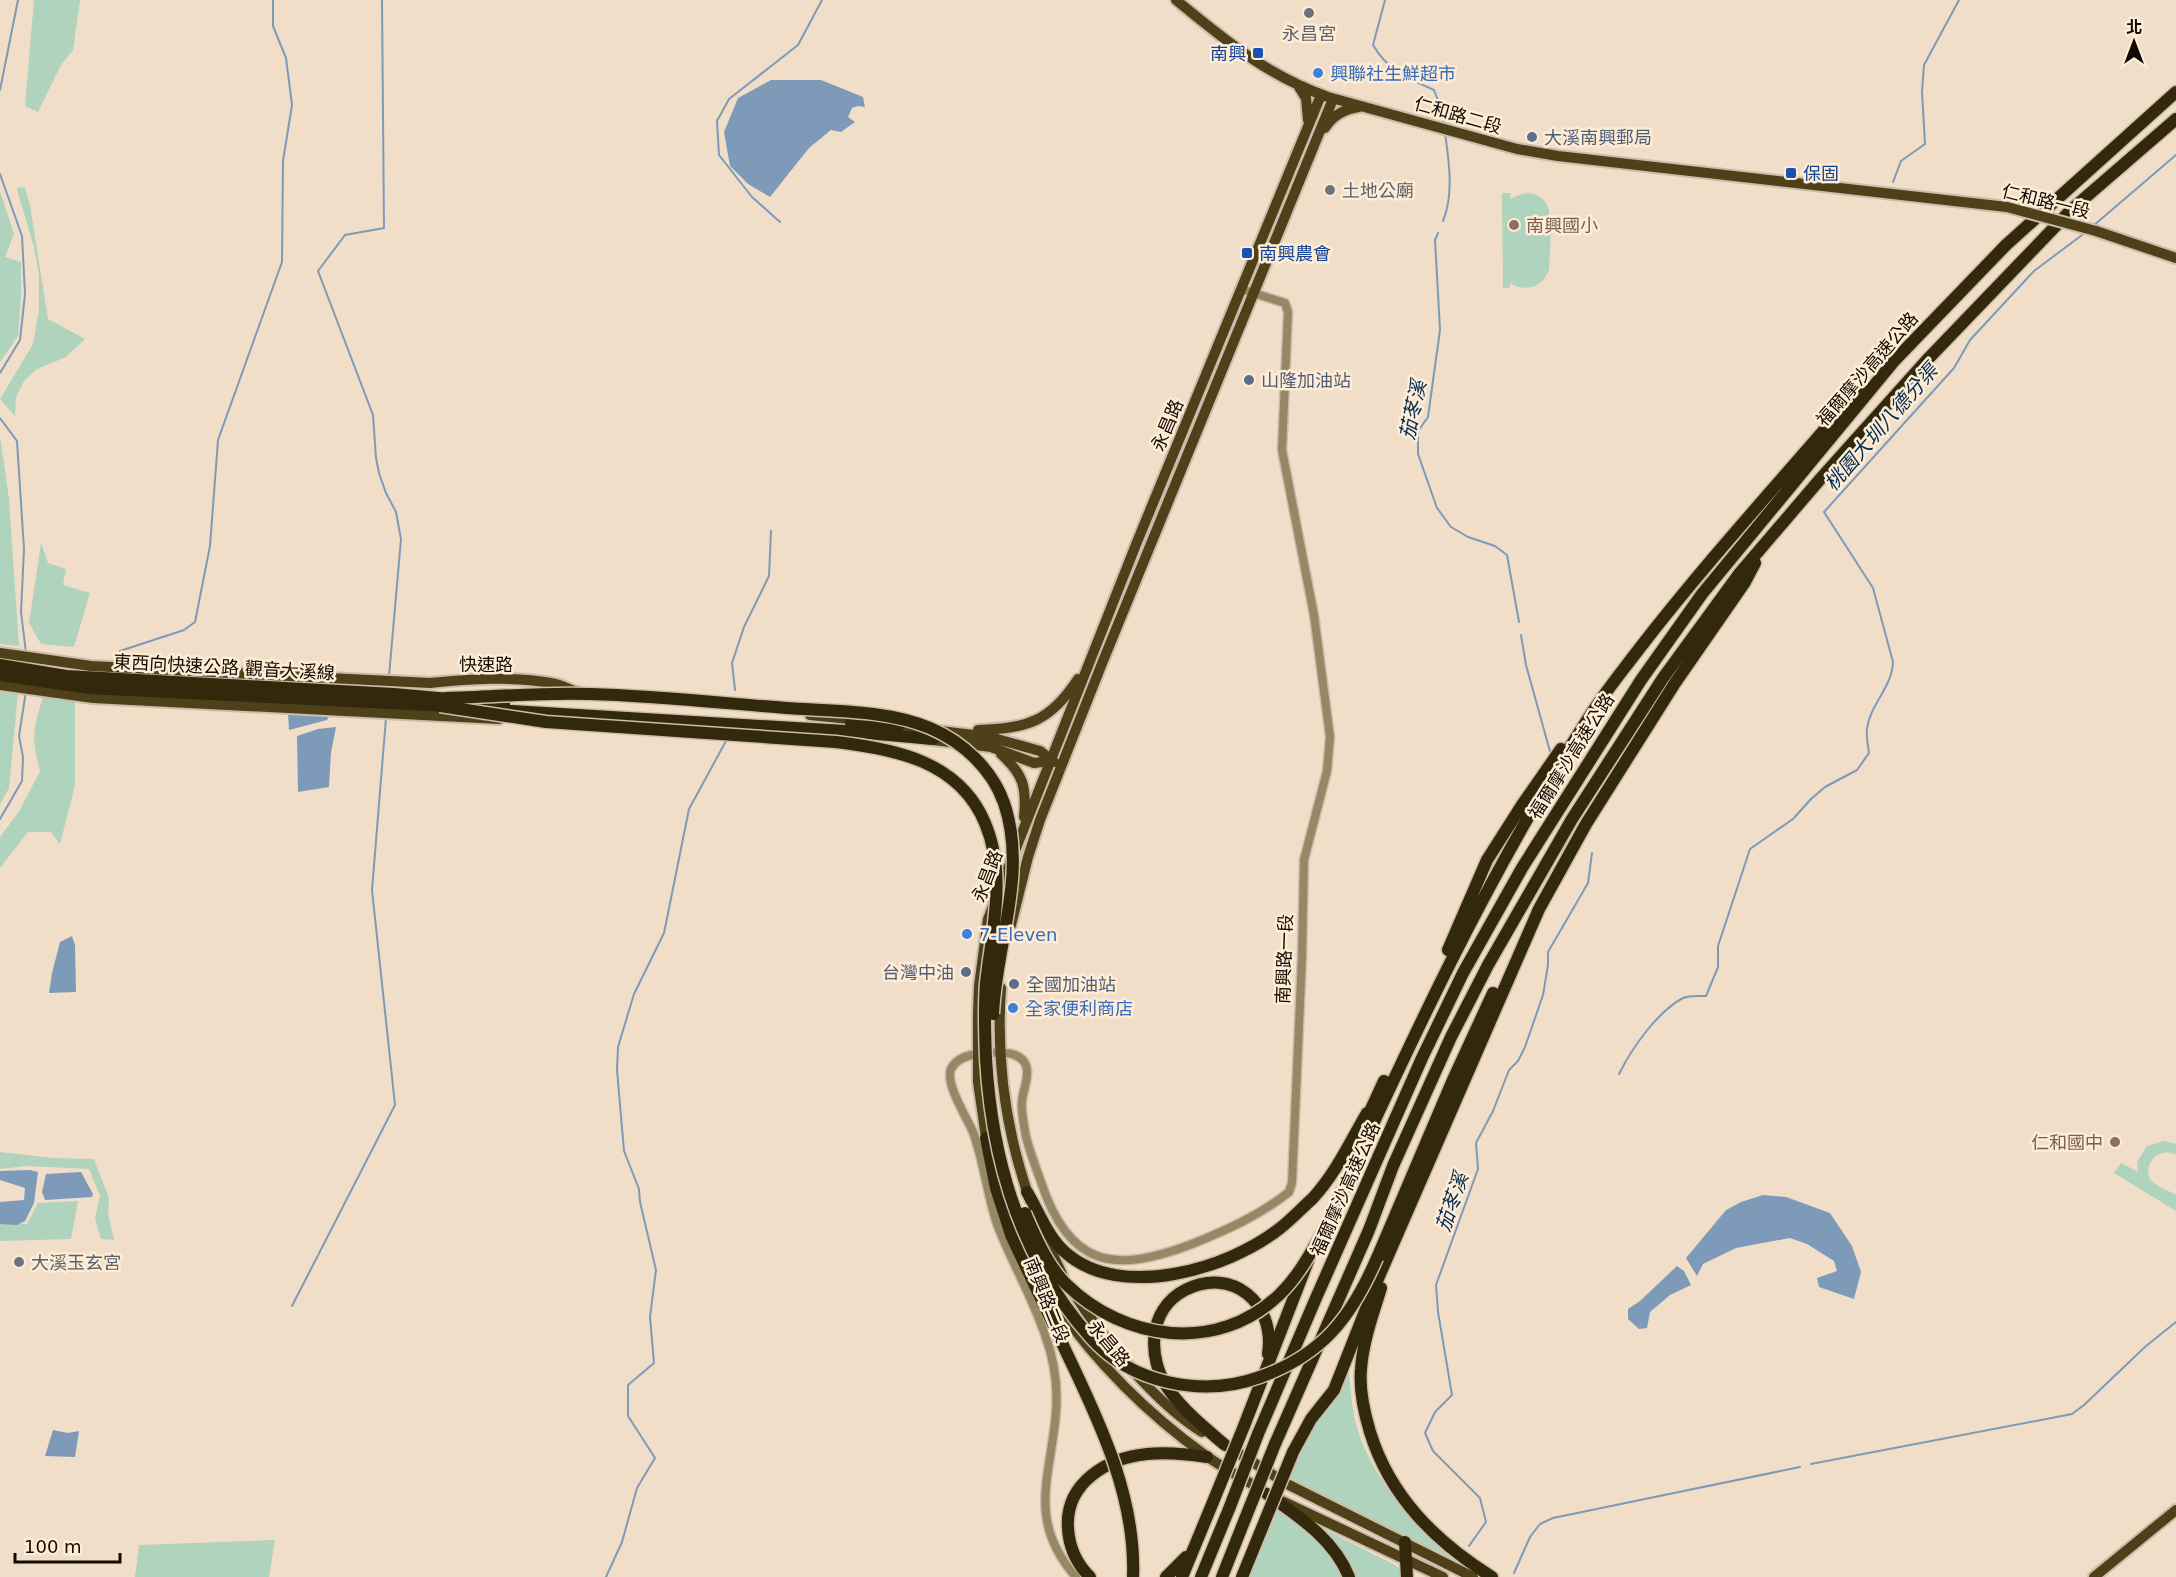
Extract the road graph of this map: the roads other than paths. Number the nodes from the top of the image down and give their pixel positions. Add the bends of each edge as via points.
1 (1176, 0) edge
2 (1299, 87) junction
3 (2176, 92) edge
4 (1321, 95) junction
5 (1333, 99) junction
6 (1363, 106) junction
7 (2176, 119) edge
8 (1308, 126) junction
9 (1317, 141) junction
10 (1905, 194) joint
11 (2176, 258) edge
12 (1241, 289) junction
13 (1253, 294) junction
14 (1895, 360) junction
15 (1767, 541) junction
16 (6, 654) edge
17 (1092, 657) junction
18 (0, 665) edge
19 (0, 675) edge
20 (5, 685) edge
21 (443, 702) junction
22 (806, 703) dead end
23 (831, 717) junction
24 (510, 720) junction
25 (718, 720) junction
26 (1584, 724) junction
27 (898, 727) junction
28 (606, 730) dead end
29 (957, 732) junction
30 (933, 739) junction
31 (978, 744) junction
32 (1050, 761) junction
33 (1062, 765) junction
34 (1023, 828) junction
35 (1539, 909) junction
36 (1000, 1053) junction
37 (978, 1054) junction
38 (1373, 1102) junction
39 (986, 1138) junction
40 (1027, 1192) junction
41 (1395, 1241) junction
42 (1259, 1387) junction
43 (1225, 1445) junction
44 (1207, 1457) junction
45 (1268, 1494) junction
46 (2176, 1510) edge
47 (1198, 1538) junction
48 (1405, 1542) junction
49 (1406, 1558) junction
50 (1076, 1577) edge
51 (1090, 1577) edge
52 (1133, 1577) edge
53 (1166, 1577) edge
54 (1182, 1577) edge
55 (1201, 1577) edge
56 (1222, 1577) edge
57 (1242, 1577) edge
58 (1349, 1577) edge
59 (1407, 1577) edge
60 (1443, 1577) edge
61 (1473, 1577) edge
62 (1492, 1577) edge
63 (2094, 1577) edge

1 - 2 main road, 仁和路二段 via 1218,36
2 - 4 main road, 仁和路二段
2 - 8 main road via 1306,98
3 - 14 highway, 福爾摩沙高速公路 via 2006,245
4 - 5 main road, 仁和路二段
4 - 8 main road, 永昌路
5 - 6 main road, 仁和路二段
5 - 9 main road, 永昌路
6 - 9 main road via 1338,113
6 - 10 main road, 仁和路二段 via 1558,156
7 - 15 highway, 福爾摩沙高速公路 via 2072,209 1926,361
8 - 12 main road, 永昌路
9 - 13 main road, 永昌路
10 - 11 main road, 仁和路一段, bridge via 2007,207
12 - 13 street, 南興路一段
12 - 17 main road, 永昌路
13 - 33 main road, 永昌路
13 - 36 street, 南興路一段 via 1285,303 1288,312 1282,450 1314,615 1330,737 1327,771 1304,860 1289,1192 1239,1224 1183,1247 1129,1260 1091,1254 1062,1228 1041,1185 1027,1142 1022,1108 1027,1067 1014,1055
14 - 26 highway via 1846,405 1698,576
14 - 55 highway, 福爾摩沙高速公路, bridge via 1702,594 1629,697 1522,868 1463,973 1422,1058 1258,1434
15 - 35 highway via 1745,582 1675,683 1586,824
15 - 56 highway, 福爾摩沙高速公路, bridge via 1664,678 1572,819 1488,965 1393,1166
16 - 23 main road, 快速路 via 91,666 430,683 460,679 549,682 587,696 623,701
17 - 29 main road via 1064,699 1041,718 1009,729
17 - 32 main road, 永昌路
18 - 21 highway, 東西向快速公路 觀音大溪線 via 66,676
19 - 21 highway, 東西向快速公路 觀音大溪線 via 89,688
20 - 24 main road via 93,698
21 - 25 highway, bridge
21 - 26 highway, bridge via 590,694 888,717 929,728 970,754 995,784 1012,831 1012,881 996,984 992,1046 1002,1136 1013,1183 1035,1236 1065,1283 1107,1315 1152,1332 1209,1333 1233,1324 1258,1312 1298,1275 1325,1228 1472,918
21 - 35 highway, bridge via 546,722 881,748 932,766 960,787 985,822 995,858 997,888 986,985 985,1046 994,1137 1014,1210 1043,1272 1082,1328 1109,1356 1160,1381 1228,1385 1251,1380 1302,1358 1329,1338 1365,1285 1473,1036
22 - 23 main road
23 - 27 main road, 快速路
24 - 28 street
24 - 30 main road
25 - 27 highway
25 - 30 highway
26 - 38 highway via 1551,761 1488,860 1437,976
27 - 29 main road, 快速路
29 - 32 main road via 1015,743 1040,751
30 - 31 main road
31 - 32 main road via 1034,763
31 - 34 main road via 1000,753 1021,776 1025,796
32 - 33 main road
32 - 34 main road, 永昌路
33 - 36 main road, 永昌路 via 1028,857 1009,934 1001,986
34 - 37 main road, 永昌路 via 988,919 979,986
35 - 41 highway
36 - 37 street, 南興路一段
36 - 40 main road, 永昌路 via 1011,1134
37 - 39 main road, 永昌路
37 - 50 street, 南興路二段 via 955,1063 951,1083 972,1131 998,1226 1050,1350 1056,1410 1044,1510 1057,1549
38 - 40 highway via 1339,1164 1314,1196 1279,1230 1243,1251 1186,1271 1137,1277 1090,1269 1053,1240
38 - 42 highway
39 - 44 main road, 永昌路 via 1007,1208 1056,1305 1129,1392
39 - 52 highway, bridge via 1008,1227 1109,1448 1129,1524
40 - 43 main road, 永昌路 via 1062,1274 1103,1337 1165,1403
41 - 57 highway, bridge via 1334,1390 1311,1419 1293,1452
41 - 62 highway via 1364,1349 1362,1397 1367,1420 1384,1470 1412,1510 1456,1553
42 - 43 highway via 1269,1335 1268,1321 1254,1299 1228,1285 1211,1284 1184,1291 1163,1310 1155,1331 1158,1368 1181,1404
42 - 47 highway, bridge
43 - 48 main road, 永昌路 via 1287,1484
44 - 45 main road, 永昌路
44 - 51 highway via 1145,1454 1107,1465 1084,1481 1071,1502 1067,1524 1074,1556
45 - 49 main road, 永昌路
45 - 58 highway via 1304,1520 1337,1552
46 - 63 main road
47 - 53 highway via 1186,1558
47 - 54 highway
48 - 49 highway
48 - 61 main road, 永昌路
49 - 59 highway
49 - 60 main road, 永昌路

